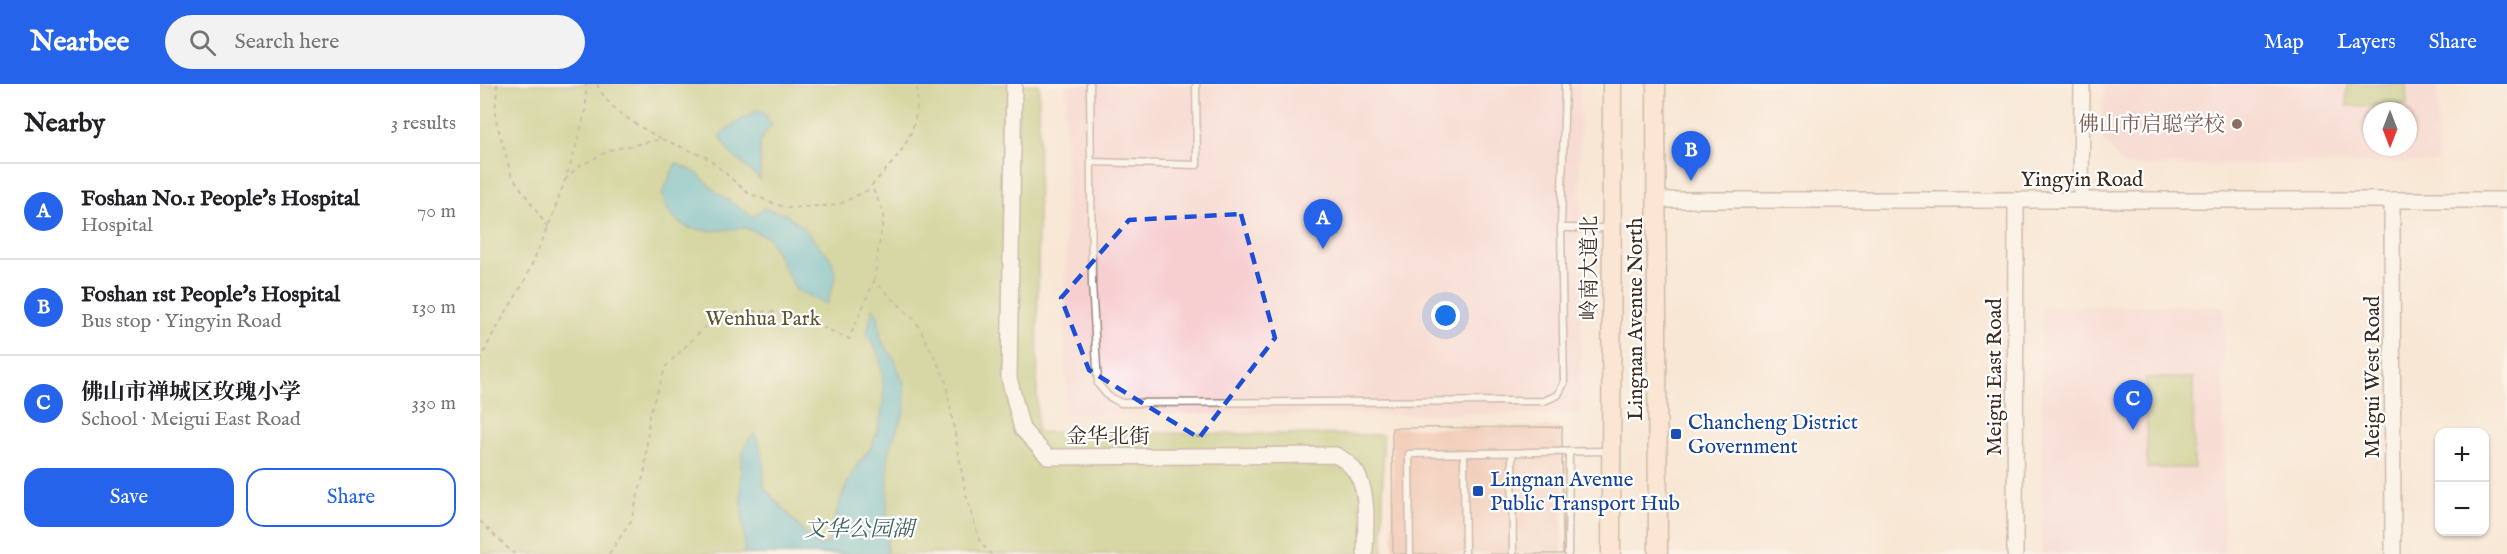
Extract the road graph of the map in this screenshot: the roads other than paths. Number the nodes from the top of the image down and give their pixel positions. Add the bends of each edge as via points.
1 (1014, 84) edge
2 (1090, 84) edge
3 (1196, 84) edge
4 (1565, 84) edge
5 (1612, 84) edge
6 (1656, 84) edge
7 (2082, 84) edge
8 (1092, 162) junction
9 (1657, 200) junction
10 (2081, 200) junction
11 (2392, 200) junction
12 (2507, 200) edge
13 (2016, 201) junction
14 (1561, 228) junction
15 (1612, 228) junction
16 (1612, 451) junction
17 (1569, 452) junction
18 (1464, 453) junction
19 (1512, 453) junction
20 (1365, 554) edge
21 (1410, 554) edge
22 (1465, 554) edge
23 (1514, 554) edge
24 (1568, 554) edge
25 (1611, 554) edge
26 (1658, 554) edge
27 (2015, 554) edge
28 (2393, 554) edge

1 - 20 street, 金华北街 via 1009,378 1022,429 1047,457 1335,455 1347,461 1362,483
2 - 8 lane
3 - 8 lane via 1197,165
4 - 14 lane
5 - 15 main road, 岭南大道北
6 - 9 main road, Lingnan Avenue North
7 - 10 street
8 - 14 lane via 1092,284 1098,384 1121,403 1544,401 1558,396 1564,383
9 - 13 street, Yingyin Road
9 - 26 main road, Lingnan Avenue North
10 - 11 street, Yingyin Road
10 - 13 street, Yingyin Road
11 - 12 street, Yingyin Road
11 - 28 street, Meigui West Road
13 - 27 street, Meigui East Road
14 - 15 lane
15 - 16 main road, 岭南大道北
16 - 17 lane
16 - 25 main road, 岭南大道北
17 - 19 lane
17 - 24 lane
18 - 19 lane
18 - 21 lane via 1409,454
18 - 22 lane
19 - 23 lane

